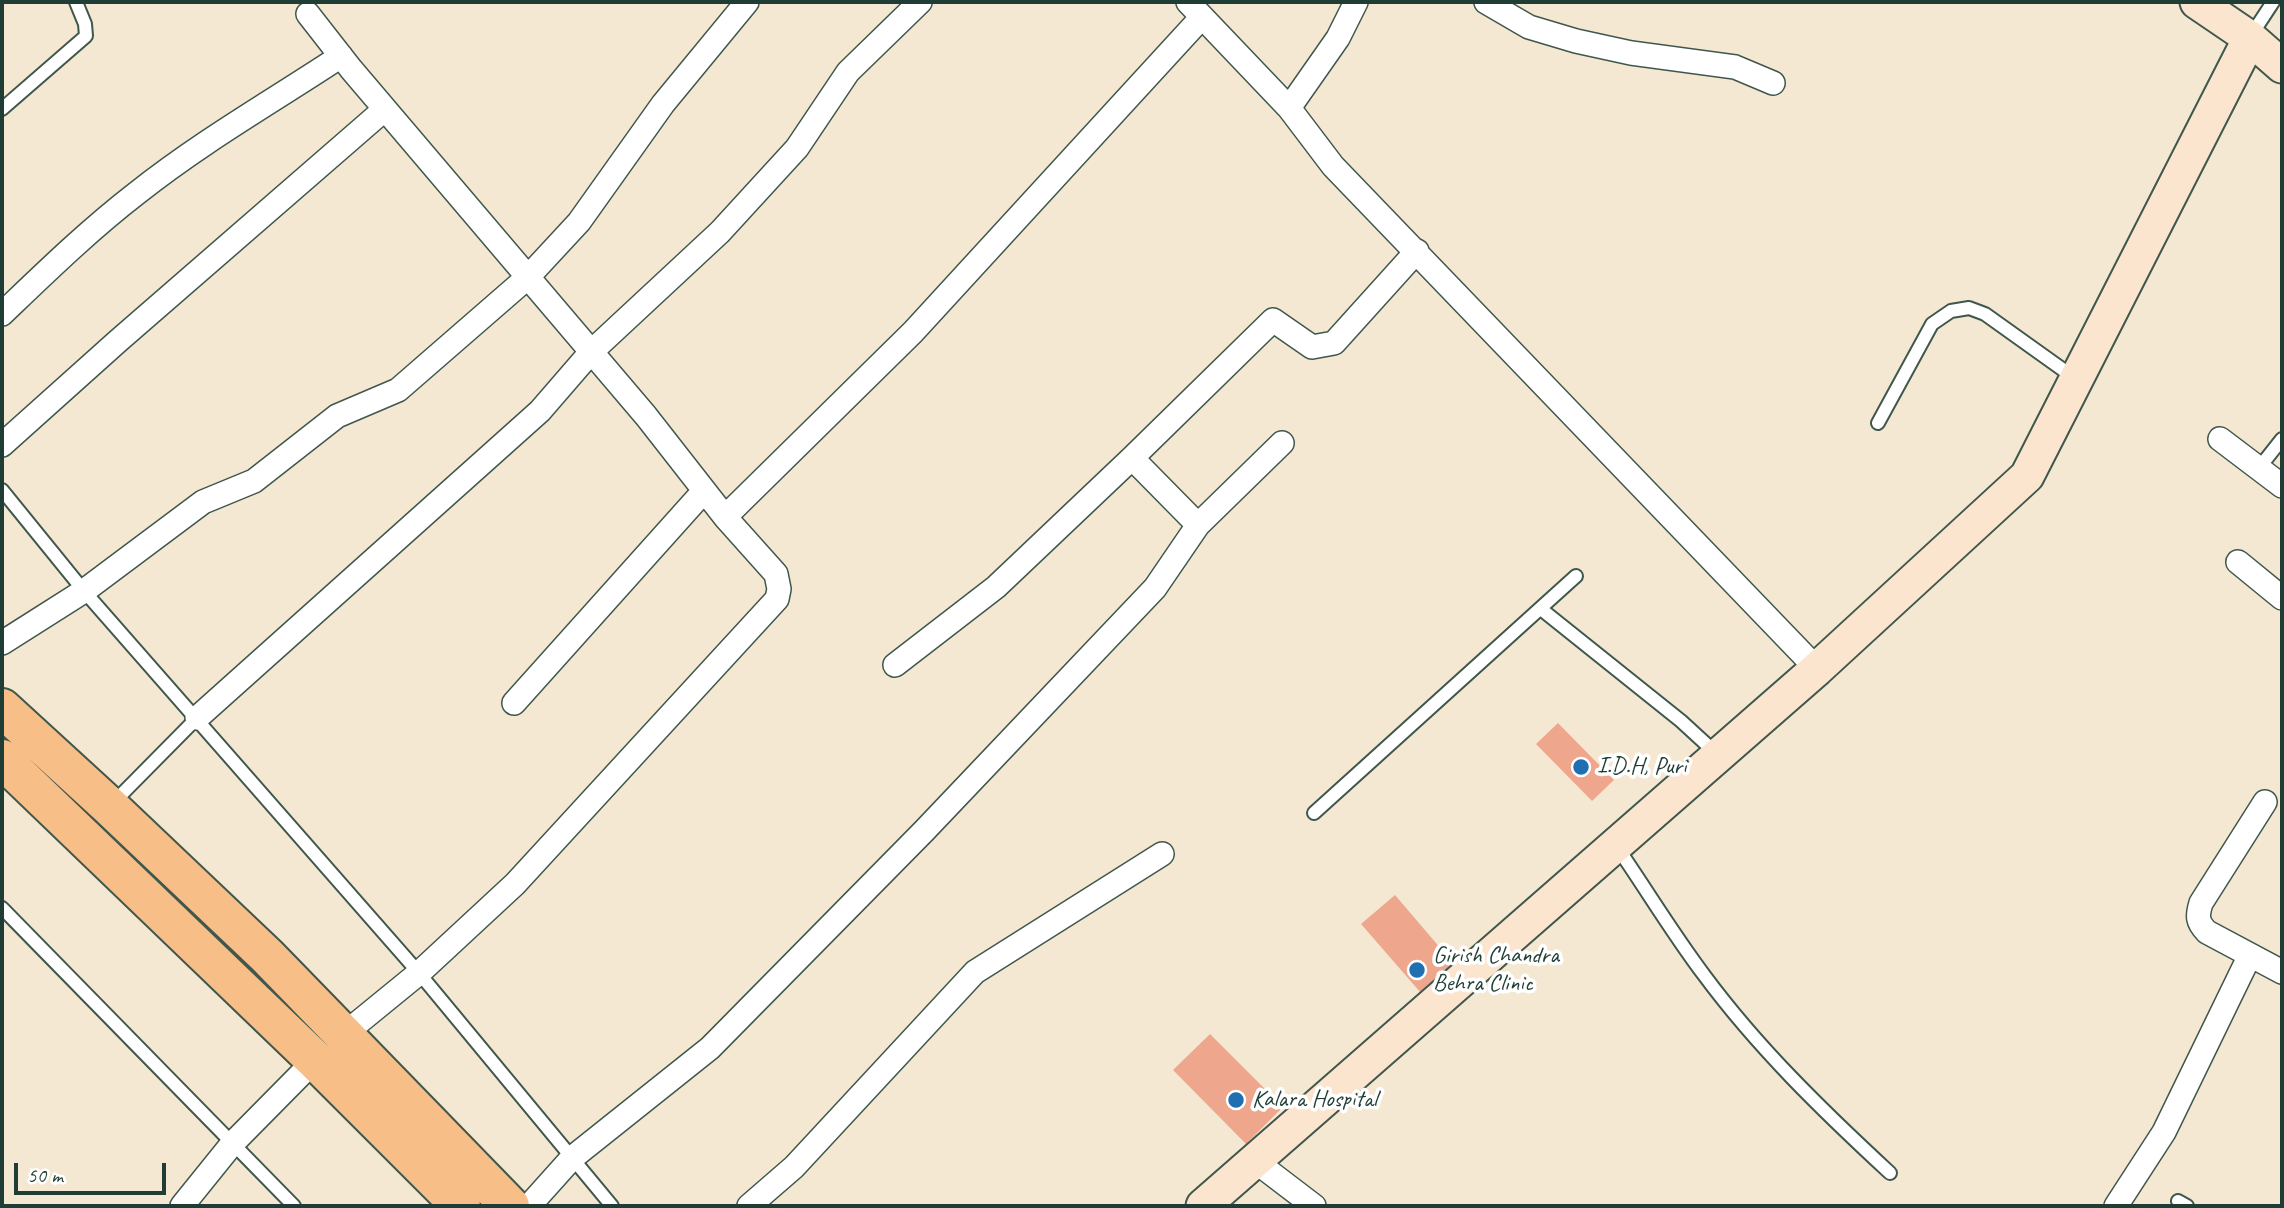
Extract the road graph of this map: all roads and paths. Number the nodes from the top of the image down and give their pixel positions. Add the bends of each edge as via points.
1 (76, 2) edge
2 (747, 2) edge
3 (920, 2) edge
4 (1356, 2) edge
5 (1486, 2) edge
6 (2197, 2) edge
7 (2273, 2) edge
8 (1195, 9) edge
9 (308, 14) dead end
10 (2250, 38) junction
11 (341, 56) junction
12 (2282, 66) edge
13 (1773, 83) dead end
14 (1289, 108) junction
15 (2, 109) edge
16 (385, 109) junction
17 (1417, 251) junction
18 (528, 277) junction
19 (2, 314) edge
20 (591, 352) junction
21 (2076, 380) junction
22 (1878, 422) dead end
23 (2220, 439) dead end
24 (2282, 439) edge
25 (1282, 443) dead end
26 (2, 445) edge
27 (1132, 458) junction
28 (2259, 468) junction
29 (2282, 486) edge
30 (2, 490) edge
31 (704, 491) junction
32 (725, 517) junction
33 (1198, 525) junction
34 (2238, 562) dead end
35 (1576, 576) dead end
36 (84, 591) junction
37 (2282, 598) edge
38 (1541, 609) junction
39 (2, 643) edge
40 (895, 665) dead end
41 (1817, 669) junction
42 (514, 703) dead end
43 (2, 708) edge
44 (197, 718) junction
45 (1718, 756) junction
46 (2, 759) edge
47 (2265, 802) dead end
48 (109, 806) junction
49 (1314, 813) dead end
50 (1616, 845) junction
51 (1162, 854) dead end
52 (2, 908) edge
53 (2250, 955) junction
54 (2282, 972) edge
55 (419, 973) junction
56 (343, 1035) junction
57 (315, 1060) junction
58 (232, 1144) junction
59 (572, 1158) junction
60 (1255, 1161) junction
61 (1889, 1173) dead end
62 (182, 1206) edge
63 (294, 1206) edge
64 (461, 1206) edge
65 (510, 1206) edge
66 (529, 1206) edge
67 (612, 1206) edge
68 (749, 1206) edge
69 (1203, 1206) edge
70 (1314, 1206) edge
71 (2116, 1206) edge

1 - 15 lane via 86,36
2 - 18 street via 663,104 579,222
3 - 20 street via 848,72 797,148 720,232
4 - 14 street via 1338,38
5 - 13 street via 1529,27 1576,41 1735,67
6 - 10 main road
7 - 10 lane
8 - 14 street
8 - 32 street via 913,332
9 - 11 street
10 - 12 main road
10 - 21 main road
11 - 16 street
11 - 19 street via 138,191
14 - 17 street via 1333,166
16 - 18 street
16 - 26 street
17 - 27 street via 1334,343 1312,347 1273,320
17 - 41 street
18 - 20 street
18 - 36 street via 398,390 337,416 254,481 203,502
20 - 31 street
20 - 44 street via 540,411
21 - 22 lane via 1985,314 1969,308 1951,311 1932,324
21 - 41 main road via 2027,477
23 - 28 street
24 - 28 lane
25 - 33 street
27 - 33 street
27 - 40 street via 996,587
28 - 29 street
30 - 36 lane
31 - 32 street
31 - 42 street
32 - 55 street via 776,574 777,599 514,884
33 - 59 street via 1155,588 925,831 710,1048
34 - 37 street
35 - 38 lane
36 - 39 street
36 - 44 lane
38 - 45 lane
38 - 49 lane
41 - 45 main road
43 - 48 highway
44 - 48 lane
44 - 55 lane
45 - 50 main road
46 - 57 highway
47 - 53 street via 2197,914 2207,932
48 - 56 highway
50 - 60 main road
50 - 61 lane via 1749,1031
51 - 68 street via 975,972 794,1167
52 - 58 lane
53 - 54 street
53 - 71 street via 2164,1132
55 - 56 street
55 - 59 lane
56 - 65 highway
57 - 58 street
57 - 64 highway
58 - 62 street
58 - 63 lane
59 - 66 street
59 - 67 lane
60 - 69 main road
60 - 70 street

